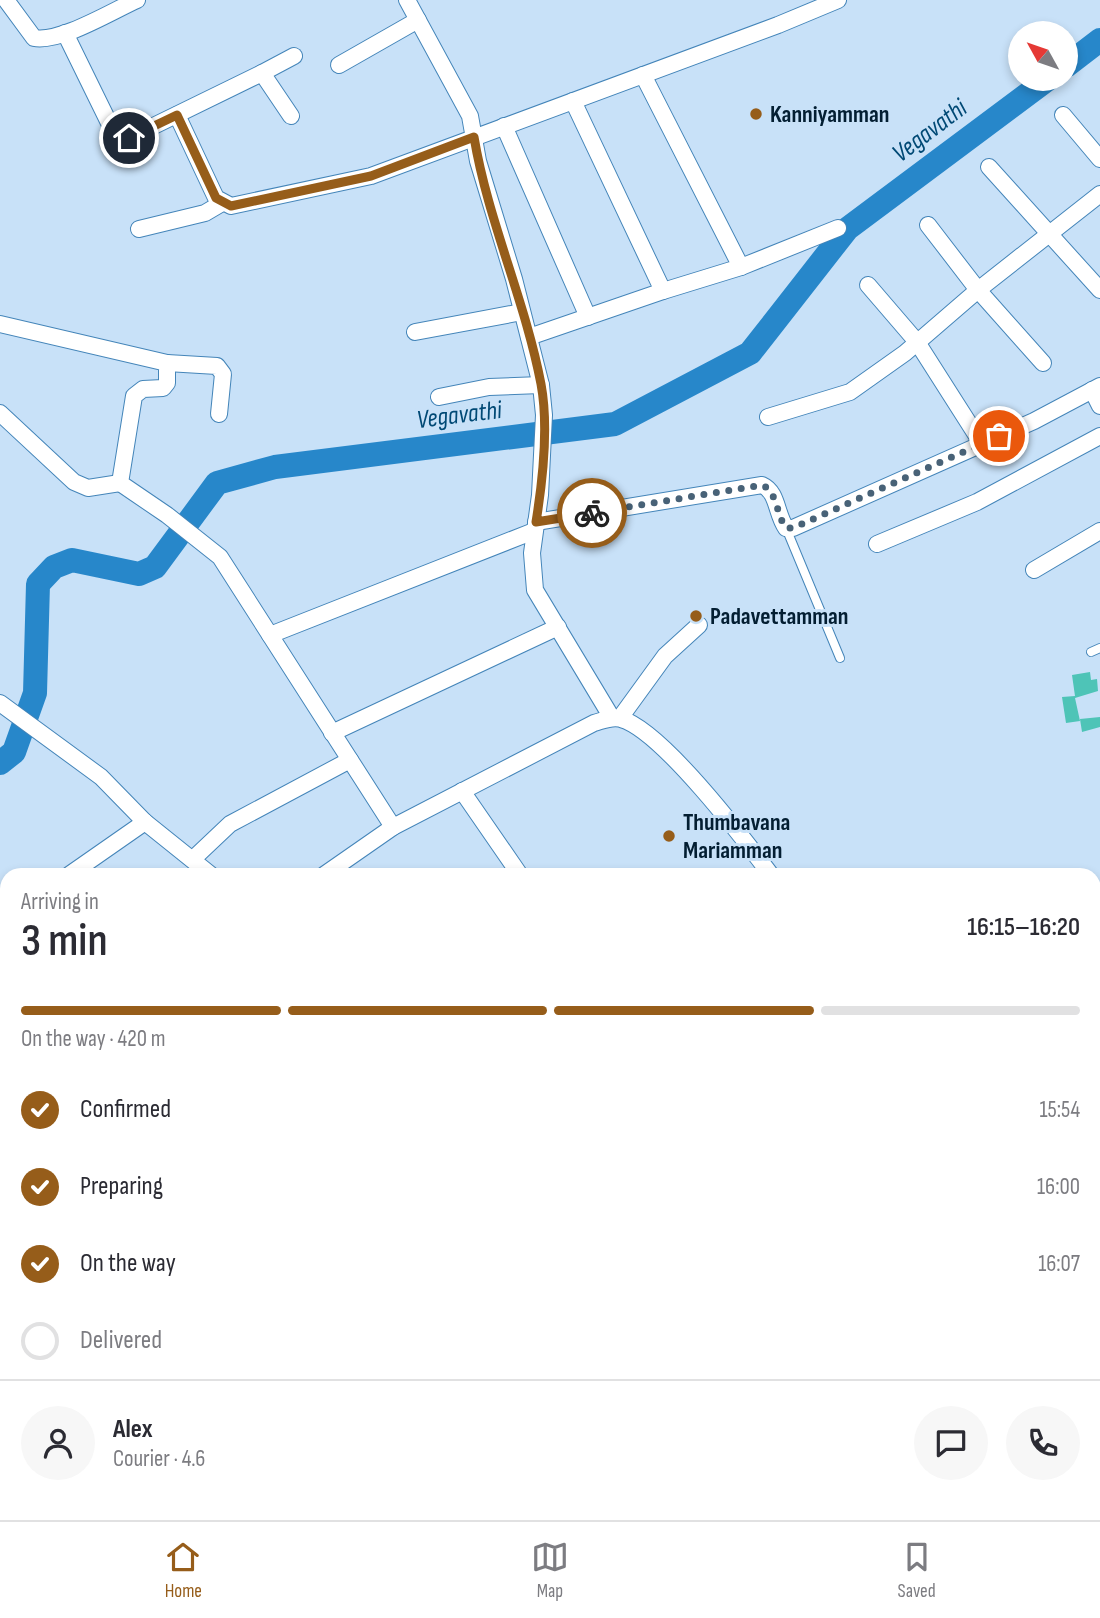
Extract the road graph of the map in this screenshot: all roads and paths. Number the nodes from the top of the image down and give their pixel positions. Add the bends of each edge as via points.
1 (6, 0) edge
2 (137, 0) edge
3 (407, 0) edge
4 (838, 0) edge
5 (418, 20) junction
6 (65, 33) junction
7 (294, 55) dead end
8 (339, 65) dead end
9 (262, 72) junction
10 (643, 75) junction
11 (573, 101) junction
12 (177, 115) junction
13 (1063, 115) dead end
14 (291, 116) dead end
15 (504, 126) junction
16 (474, 137) junction
17 (1100, 159) edge
18 (989, 167) dead end
19 (1100, 194) edge
20 (222, 203) junction
21 (928, 225) dead end
22 (838, 228) dead end
23 (139, 229) dead end
24 (1048, 233) junction
25 (741, 267) junction
26 (868, 285) dead end
27 (978, 289) junction
28 (1100, 290) edge
29 (663, 291) junction
30 (522, 312) junction
31 (588, 317) junction
32 (0, 324) edge
33 (415, 332) dead end
34 (528, 337) junction
35 (917, 342) junction
36 (167, 363) junction
37 (1043, 363) dead end
38 (541, 385) junction
39 (1096, 388) edge
40 (439, 397) dead end
41 (1100, 406) edge
42 (0, 413) edge
43 (219, 414) dead end
44 (768, 417) dead end
45 (1100, 436) edge
46 (982, 444) junction
47 (120, 483) junction
48 (535, 527) junction
49 (786, 528) junction
50 (1100, 531) edge
51 (877, 544) dead end
52 (1034, 570) dead end
53 (699, 625) dead end
54 (558, 627) junction
55 (270, 635) junction
56 (1100, 648) edge
57 (1091, 652) dead end
58 (840, 658) dead end
59 (6, 707) edge
60 (616, 718) junction
61 (332, 733) junction
62 (350, 760) junction
63 (462, 791) junction
64 (145, 822) junction
65 (393, 827) junction
66 (193, 859) junction
67 (79, 868) edge
68 (203, 868) edge
69 (334, 868) edge
70 (515, 868) edge
71 (764, 868) edge

1 - 6 street via 34,38
2 - 6 street
3 - 5 street
4 - 10 street
5 - 8 street
5 - 16 street via 470,116
6 - 12 street via 119,138 129,138
7 - 9 street
9 - 12 street
9 - 14 street
10 - 11 street
10 - 25 street
11 - 15 street
11 - 29 street
12 - 20 street
13 - 17 street
15 - 16 street
15 - 31 street
16 - 20 street via 356,180 231,206
16 - 30 street
18 - 24 street
19 - 24 street
20 - 23 street via 205,213
21 - 27 street
22 - 25 street
24 - 27 street
24 - 28 street
25 - 29 street
26 - 35 street
27 - 35 street
27 - 37 street
29 - 31 street
30 - 33 street
30 - 34 street
31 - 34 street
32 - 36 street
34 - 38 street
35 - 44 street via 850,392
35 - 46 street
36 - 43 street via 221,369
36 - 47 street via 163,388 143,388 134,396
38 - 40 street via 489,387
38 - 48 street via 544,415
39 - 41 street
39 - 46 street
42 - 47 street via 74,482 88,488
45 - 51 street via 961,510
46 - 49 street
47 - 55 street via 199,539 228,567
48 - 49 street via 762,485 772,493
48 - 54 street via 536,590
48 - 55 street
49 - 58 lane
50 - 52 street
53 - 60 street via 665,656
54 - 60 street
54 - 61 street
55 - 61 street
56 - 57 lane
59 - 64 street via 101,778
60 - 63 street via 594,723
60 - 71 street via 658,743 740,833
61 - 62 street
62 - 65 street
62 - 66 street via 230,824
63 - 65 street
63 - 70 street
64 - 66 street
64 - 67 street
65 - 69 street
66 - 68 street

